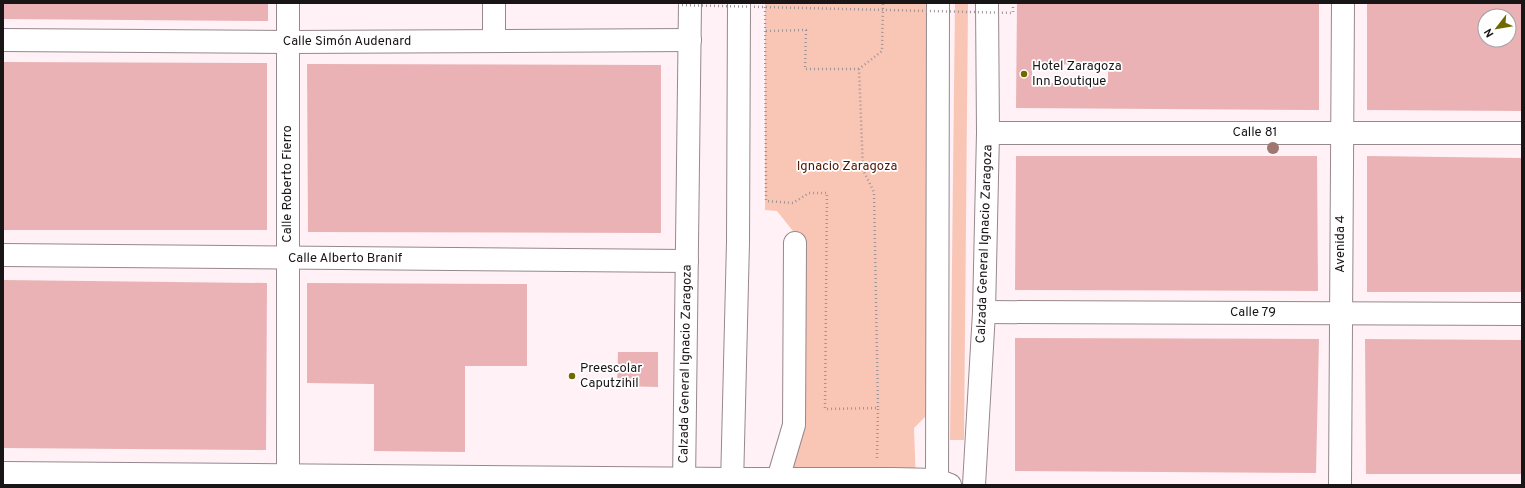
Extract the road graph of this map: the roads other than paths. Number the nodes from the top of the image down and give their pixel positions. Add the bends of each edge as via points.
1 (288, 3) edge
2 (494, 3) edge
3 (739, 3) edge
4 (938, 3) edge
5 (987, 3) edge
6 (1343, 3) edge
7 (684, 4) edge
8 (3, 40) edge
9 (690, 40) junction
10 (494, 41) junction
11 (288, 42) junction
12 (988, 133) junction
13 (1342, 133) junction
14 (1522, 133) edge
15 (795, 243) dead end
16 (3, 255) edge
17 (288, 258) junction
18 (687, 261) junction
19 (984, 312) junction
20 (1341, 313) junction
21 (1522, 314) edge
22 (3, 473) edge
23 (778, 479) junction
24 (288, 480) edge
25 (684, 482) edge
26 (732, 482) edge
27 (941, 483) edge
28 (974, 485) edge
29 (1340, 485) edge

1 - 11 street, Calle Roberto Fierro
2 - 10 street
3 - 26 street via 738,242
4 - 27 street
5 - 12 street, Calzada General Ignacio Zaragoza
6 - 13 street, Avenida 4
7 - 9 street, Calzada General Ignacio Zaragoza
8 - 11 street, Calle Simón Audenard
9 - 10 street, Calle Simón Audenard
9 - 18 street, Calzada General Ignacio Zaragoza
10 - 11 street, Calle Simón Audenard
11 - 17 street, Calle Roberto Fierro
12 - 13 street, Calle 81
12 - 19 street, Calzada General Ignacio Zaragoza
13 - 14 street, Calle 81
13 - 20 street, Avenida 4
15 - 23 street via 794,425
16 - 17 street, Calle Alberto Branif
17 - 18 street, Calle Alberto Branif
17 - 24 street, Calle Roberto Fierro
18 - 25 street, Calzada General Ignacio Zaragoza
19 - 20 street, Calle 79
19 - 28 street, Calzada General Ignacio Zaragoza
20 - 21 street, Calle 79
20 - 29 street, Avenida 4
22 - 24 street
23 - 26 street
23 - 27 street via 877,479
24 - 25 street
25 - 26 street

